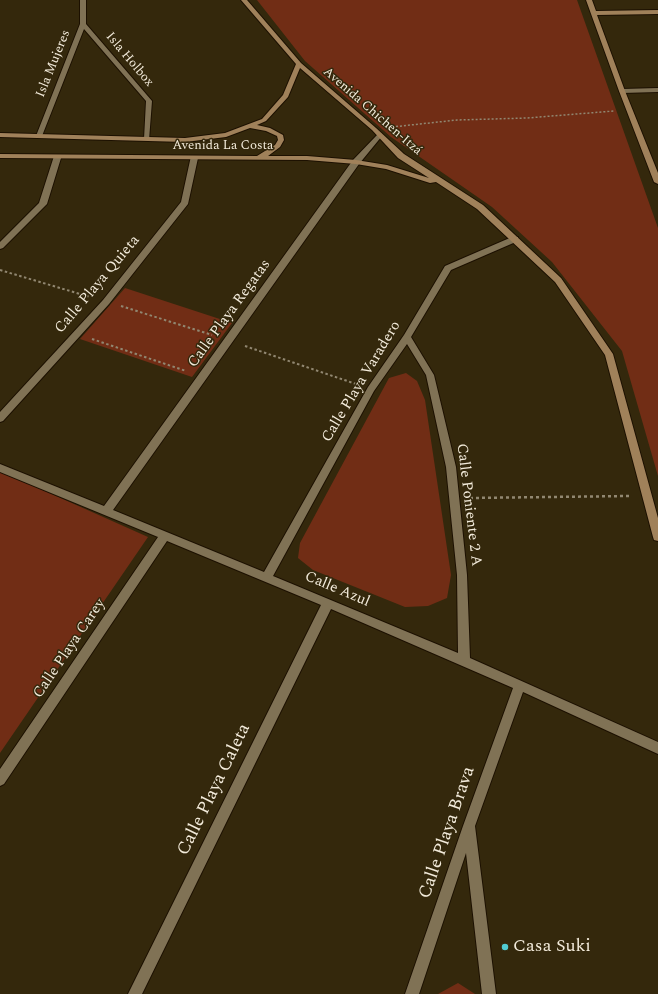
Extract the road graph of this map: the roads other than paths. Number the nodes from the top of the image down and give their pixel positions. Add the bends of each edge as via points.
1 (83, 0) edge
2 (244, 0) edge
3 (589, 0) edge
4 (658, 12) edge
5 (594, 13) junction
6 (83, 24) junction
7 (299, 64) junction
8 (658, 90) edge
9 (622, 91) junction
10 (249, 126) junction
11 (377, 132) junction
12 (0, 135) edge
13 (38, 136) junction
14 (146, 139) junction
15 (0, 156) edge
16 (57, 158) junction
17 (194, 158) junction
18 (257, 158) junction
19 (356, 162) junction
20 (658, 182) edge
21 (443, 184) junction
22 (515, 239) junction
23 (0, 246) edge
24 (407, 337) junction
25 (0, 418) edge
26 (0, 468) edge
27 (106, 512) junction
28 (165, 535) junction
29 (658, 537) edge
30 (267, 577) junction
31 (328, 603) junction
32 (464, 660) junction
33 (520, 685) junction
34 (658, 748) edge
35 (0, 780) edge
36 (469, 826) junction
37 (135, 994) edge
38 (412, 994) edge
39 (489, 994) edge

1 - 6 street, Isla Mujeres
2 - 7 main road, Avenida Chichen-Itzá
3 - 5 main road
4 - 5 main road
5 - 9 main road
6 - 13 street, Isla Mujeres
6 - 14 street, Isla Holbox via 149,101
7 - 10 main road, Avenida La Costa via 286,96 264,120
7 - 11 main road, Avenida Chichen-Itzá
8 - 9 street
9 - 20 main road
10 - 14 main road, Avenida La Costa via 226,135 185,140
10 - 18 main road via 268,129 280,135 278,146
11 - 19 street, Calle Playa Regatas
11 - 21 main road, Avenida Chichen-Itzá via 401,156
12 - 13 main road, Avenida La Costa
13 - 14 main road, Avenida La Costa
15 - 16 main road, Avenida La Costa
16 - 17 main road, Avenida La Costa
16 - 23 street via 43,204
17 - 18 main road, Avenida La Costa
17 - 25 street, Calle Playa Quieta via 185,202 106,302
18 - 19 main road, Avenida La Costa via 307,158
19 - 21 main road, Avenida La Costa via 387,167
19 - 27 street, Calle Playa Regatas
21 - 22 main road, Avenida Chichen-Itzá via 480,207
22 - 24 street, Calle Playa Varadero via 448,268
22 - 29 main road, Avenida Chichen-Itzá via 558,280 609,354
24 - 30 street, Calle Playa Varadero via 371,389
24 - 32 street, Calle Poniente 2 A via 430,375 451,467 462,575
26 - 27 street, Calle Azul
27 - 28 street, Calle Azul
28 - 30 street, Calle Azul
28 - 35 street, Calle Playa Carey
30 - 31 street, Calle Azul
31 - 32 street, Calle Azul
31 - 37 street, Calle Playa Caleta
32 - 33 street, Calle Azul
33 - 34 street, Calle Azul
33 - 36 street, Calle Playa Brava
36 - 38 street, Calle Playa Brava
36 - 39 street

